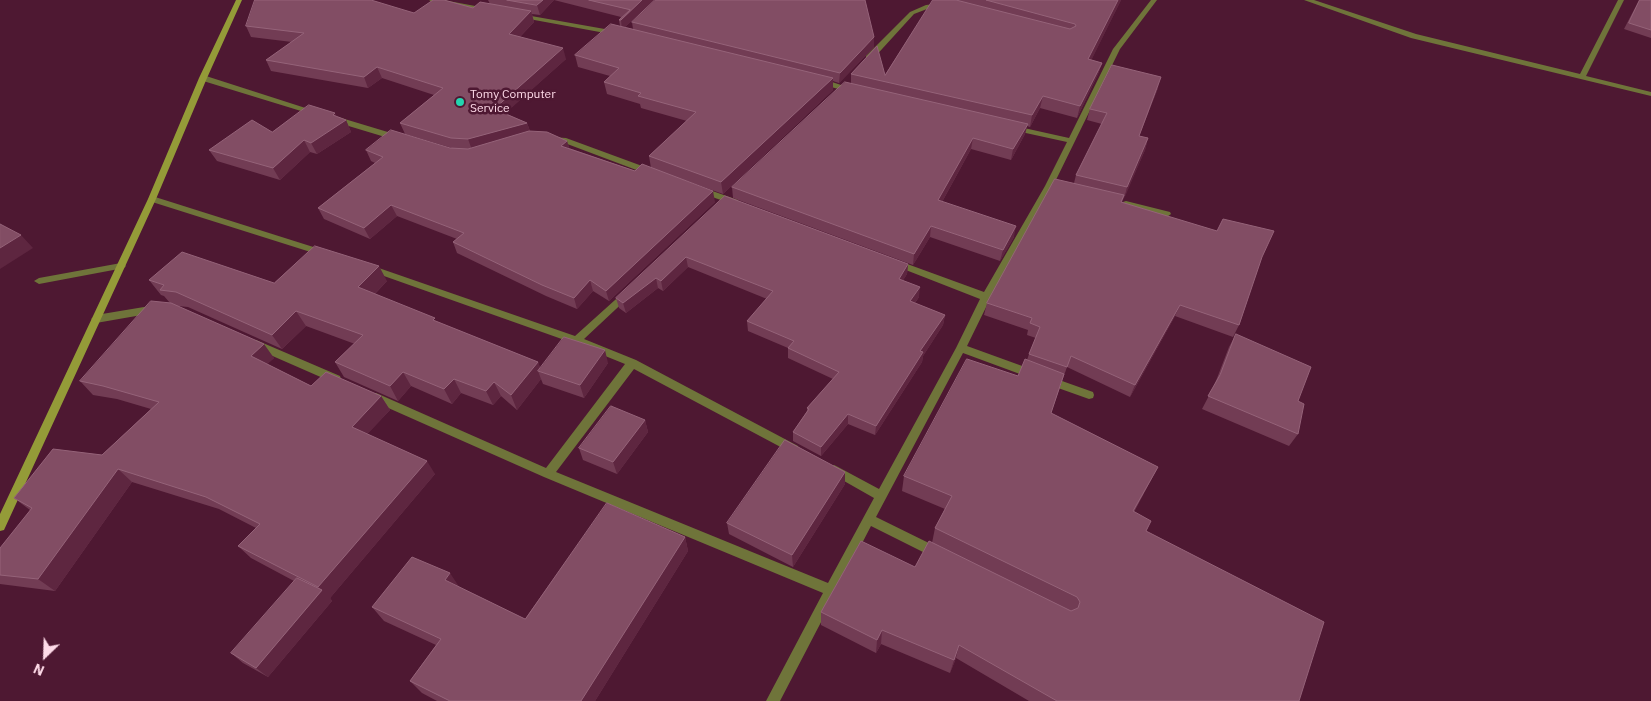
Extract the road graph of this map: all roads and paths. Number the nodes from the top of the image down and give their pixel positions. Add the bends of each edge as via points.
1 (239, 0) edge
2 (432, 0) edge
3 (1154, 0) edge
4 (1307, 0) edge
5 (1621, 0) edge
6 (452, 2) edge
7 (948, 3) edge
8 (956, 8) edge
9 (499, 12) edge
10 (508, 14) edge
11 (625, 34) edge
12 (861, 68) edge
13 (1582, 77) junction
14 (203, 78) junction
15 (810, 79) edge
16 (861, 92) edge
17 (1651, 94) edge
18 (1005, 126) edge
19 (546, 138) edge
20 (408, 141) edge
21 (1072, 141) junction
22 (663, 176) edge
23 (690, 186) edge
24 (152, 199) junction
25 (1112, 201) edge
26 (745, 206) edge
27 (1166, 214) edge
28 (337, 257) edge
29 (884, 258) edge
30 (356, 263) edge
31 (121, 266) junction
32 (38, 281) dead end
33 (634, 287) edge
34 (986, 297) junction
35 (168, 310) edge
36 (96, 319) junction
37 (248, 340) edge
38 (577, 340) junction
39 (962, 348) junction
40 (632, 363) junction
41 (348, 385) edge
42 (366, 393) edge
43 (1089, 395) dead end
44 (804, 455) edge
45 (821, 464) edge
46 (548, 474) junction
47 (881, 496) junction
48 (868, 519) junction
49 (0, 526) edge
50 (945, 557) edge
51 (831, 590) junction
52 (773, 701) edge

1 - 14 street
2 - 6 street
3 - 21 street via 1117,49
4 - 13 street via 1414,36
5 - 13 street
6 - 9 street
7 - 8 street
7 - 12 street via 912,13
10 - 11 street
13 - 17 street
14 - 20 street
14 - 24 street
15 - 16 street
18 - 21 street
19 - 22 street via 563,140
21 - 34 street via 1053,187
23 - 26 street
24 - 28 street
24 - 31 street
25 - 27 street
29 - 34 street
30 - 38 street
31 - 32 street
31 - 36 street
33 - 38 street
34 - 39 street
35 - 36 street via 150,308
36 - 49 street
37 - 41 street
38 - 40 street
39 - 43 street
39 - 47 street
40 - 44 street
40 - 46 street
42 - 46 street
45 - 47 street
46 - 51 street
47 - 48 street
48 - 50 street
48 - 51 street
51 - 52 street

